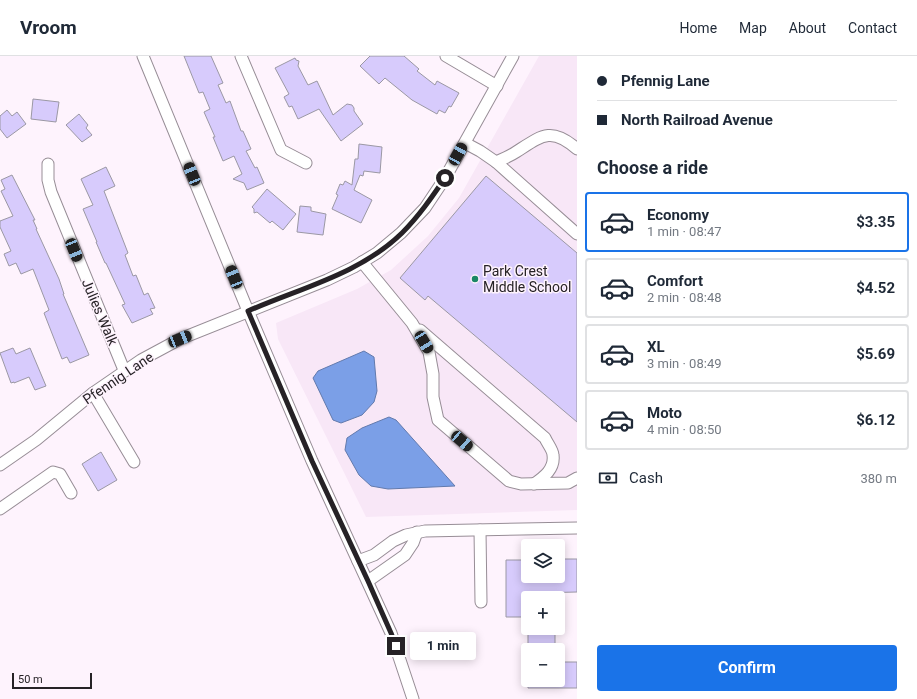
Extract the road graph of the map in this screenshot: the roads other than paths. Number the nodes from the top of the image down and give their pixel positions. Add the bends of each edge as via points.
1 (143, 56) edge
2 (241, 56) edge
3 (446, 56) edge
4 (513, 56) edge
5 (497, 86) junction
6 (465, 143) junction
7 (577, 149) edge
8 (496, 162) junction
9 (306, 163) dead end
10 (48, 164) dead end
11 (577, 234) edge
12 (362, 262) junction
13 (248, 311) junction
14 (412, 323) junction
15 (124, 370) junction
16 (93, 393) junction
17 (134, 462) dead end
18 (0, 465) edge
19 (577, 478) edge
20 (534, 484) junction
21 (71, 493) dead end
22 (0, 510) edge
23 (577, 528) edge
24 (480, 530) junction
25 (417, 532) junction
26 (358, 561) junction
27 (368, 581) junction
28 (481, 602) dead end
29 (412, 699) edge

1 - 13 street
2 - 9 street via 281,150
3 - 5 street
4 - 5 street, Pfennig Lane
5 - 6 street, Pfennig Lane
6 - 8 street
6 - 12 street, Pfennig Lane via 425,208 401,234
7 - 8 street via 562,138 544,136
8 - 11 street
10 - 15 street, Julies Walk via 51,192
12 - 13 street, Pfennig Lane via 327,280
12 - 14 street
13 - 15 street, Pfennig Lane via 180,339
13 - 26 street
14 - 20 street via 429,352 438,420 509,481
14 - 20 street via 545,438 554,455 552,466 546,475
15 - 16 street, Pfennig Lane
16 - 17 street
16 - 18 street, Pfennig Lane via 36,440
19 - 20 street via 568,483
21 - 22 street via 60,474 53,472
23 - 24 street
24 - 25 street
24 - 28 street
25 - 26 street via 393,541 374,555
25 - 27 street via 405,555
26 - 27 street
27 - 29 street via 391,633

